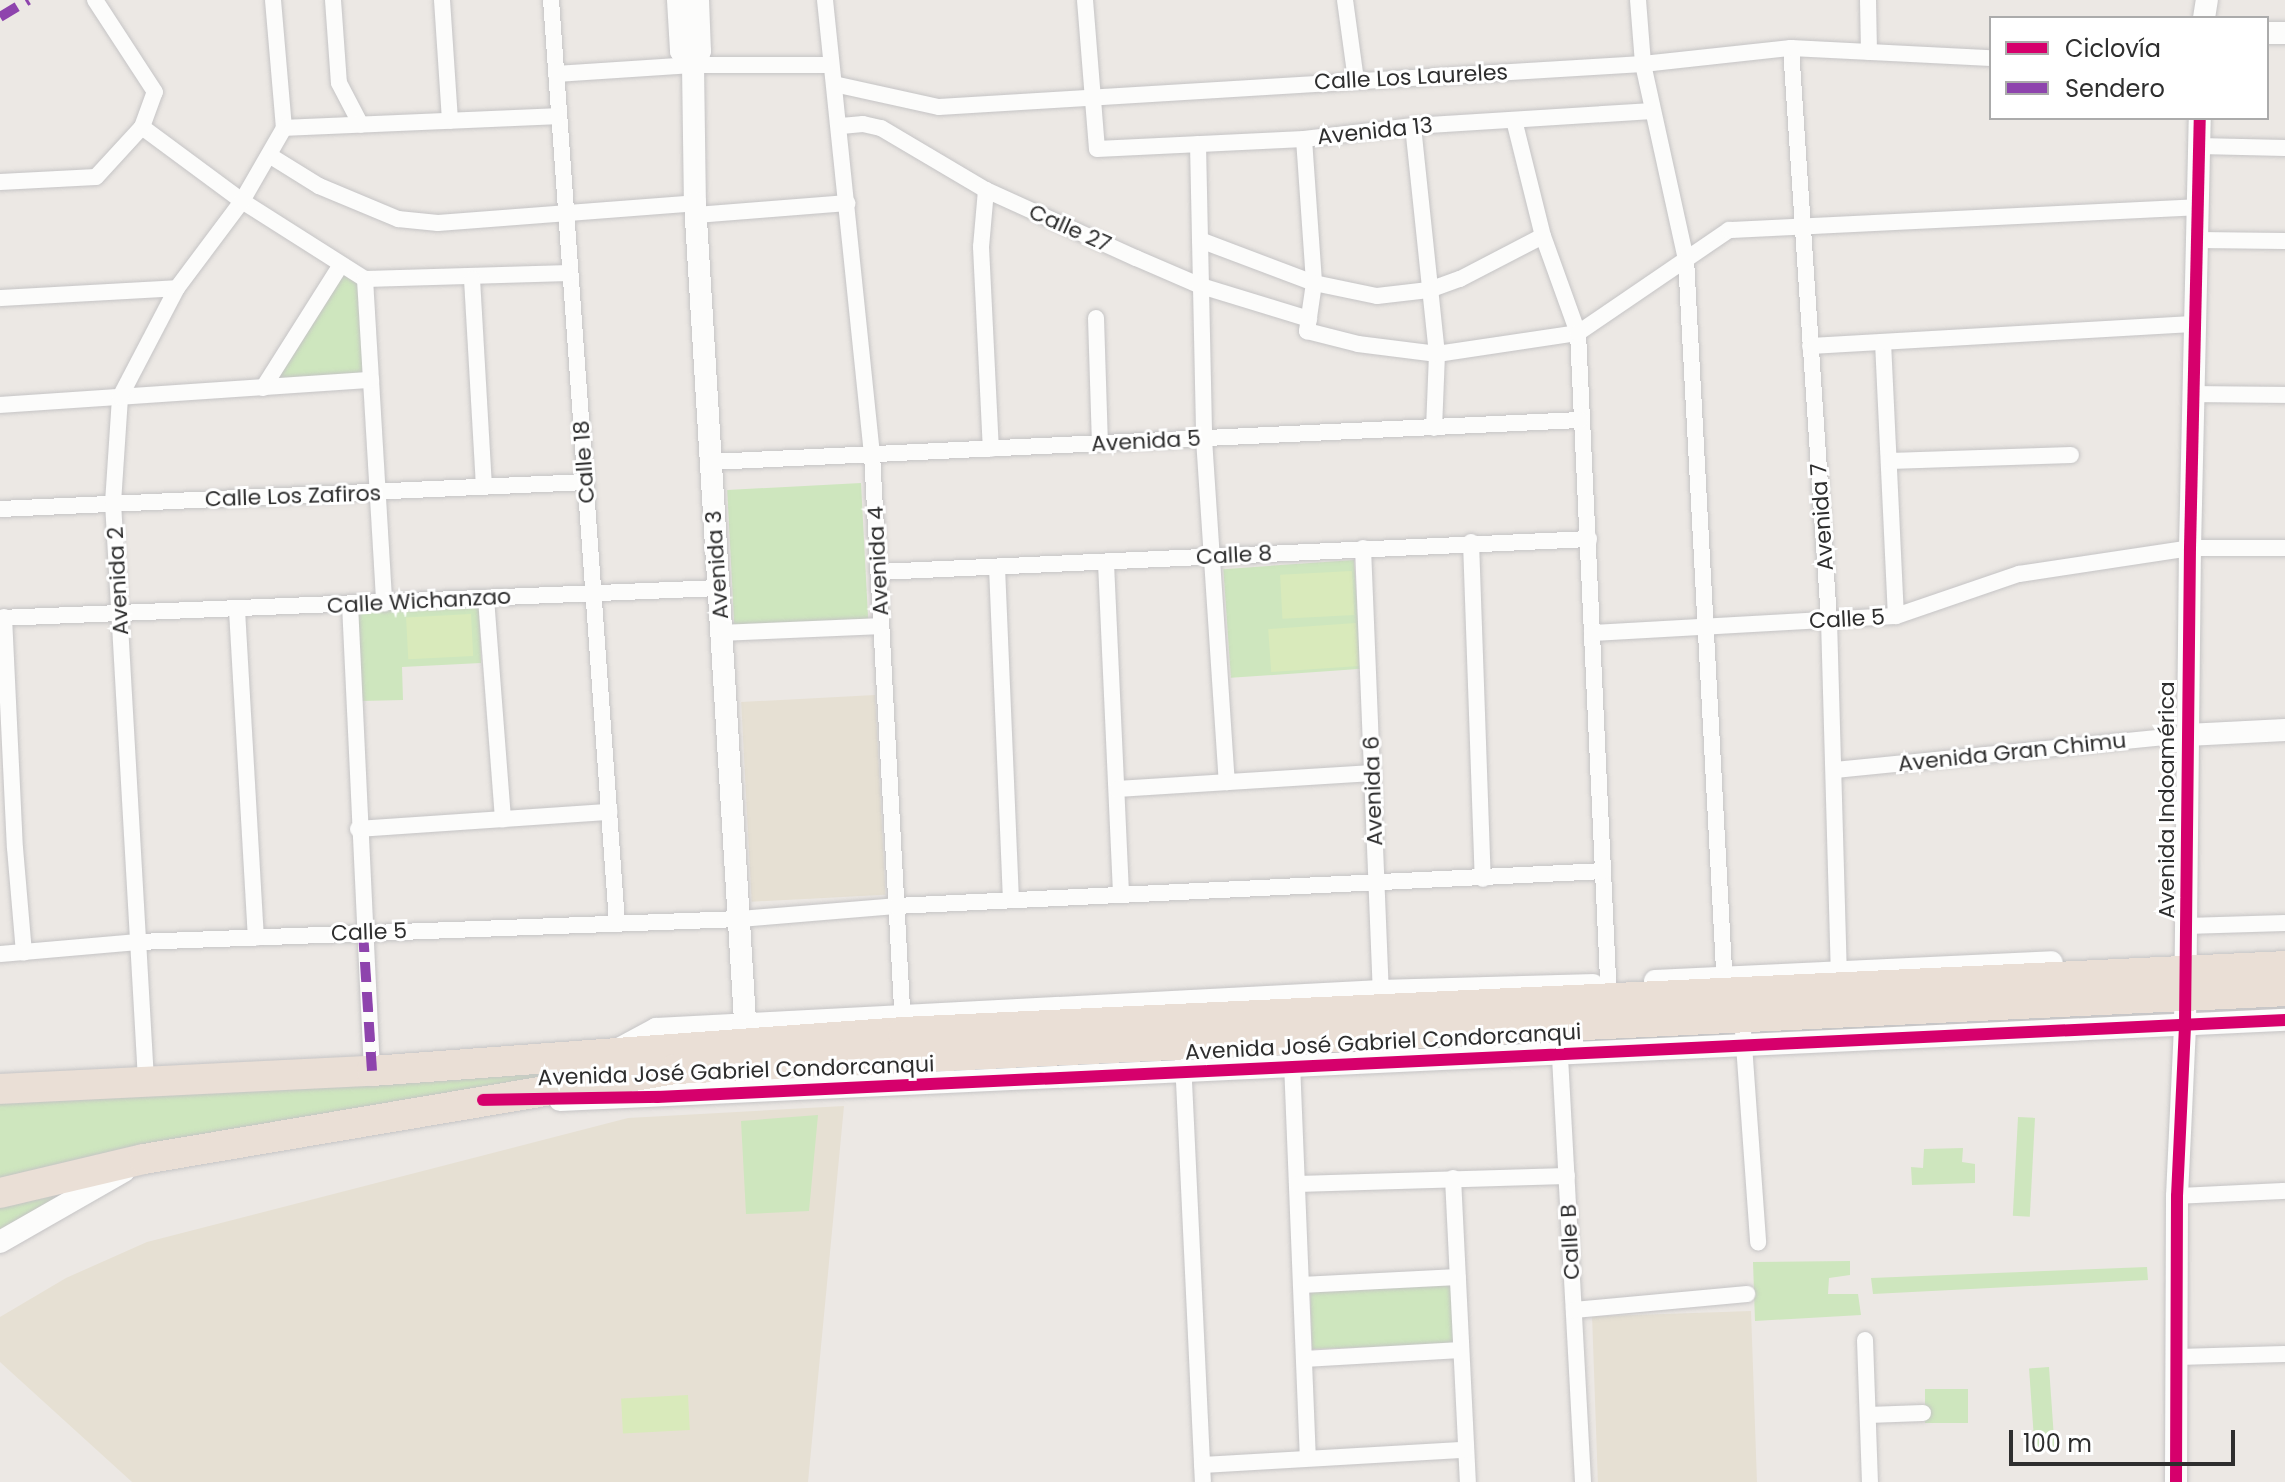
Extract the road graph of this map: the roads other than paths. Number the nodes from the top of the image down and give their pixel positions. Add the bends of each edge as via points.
1 (95, 0) edge
2 (273, 0) edge
3 (333, 0) edge
4 (442, 0) edge
5 (551, 0) edge
6 (678, 0) edge
7 (698, 0) edge
8 (825, 0) edge
9 (1085, 0) edge
10 (1345, 0) edge
11 (1638, 0) edge
12 (1868, 0) edge
13 (1791, 48) junction
14 (1869, 52) junction
15 (1989, 58) edge
16 (1643, 64) junction
17 (693, 65) junction
18 (830, 65) junction
19 (556, 74) junction
20 (1356, 80) junction
21 (834, 84) junction
22 (1093, 97) junction
23 (1653, 111) junction
24 (559, 116) junction
25 (1514, 120) junction
26 (2200, 120) edge
27 (450, 121) junction
28 (361, 125) junction
29 (841, 126) junction
30 (1413, 126) junction
31 (142, 127) junction
32 (284, 128) junction
33 (1304, 139) junction
34 (1198, 144) junction
35 (2199, 146) junction
36 (2285, 148) edge
37 (269, 155) junction
38 (0, 182) edge
39 (986, 190) junction
40 (242, 201) junction
41 (848, 203) junction
42 (2198, 207) junction
43 (696, 209) junction
44 (566, 212) junction
45 (1803, 225) junction
46 (1543, 236) junction
47 (1200, 240) junction
48 (2198, 240) junction
49 (2285, 241) edge
50 (1686, 259) junction
51 (340, 266) junction
52 (570, 273) junction
53 (365, 279) junction
54 (472, 279) junction
55 (1314, 283) junction
56 (1201, 286) junction
57 (177, 288) junction
58 (1429, 290) junction
59 (0, 298) edge
60 (1096, 318) dead end
61 (1309, 319) junction
62 (2197, 324) junction
63 (1578, 333) junction
64 (1883, 342) junction
65 (1810, 346) junction
66 (1437, 354) junction
67 (371, 380) junction
68 (263, 388) junction
69 (2196, 394) junction
70 (2285, 395) edge
71 (120, 397) junction
72 (0, 405) edge
73 (1580, 420) junction
74 (1434, 428) junction
75 (1204, 439) junction
76 (1100, 444) junction
77 (991, 449) junction
78 (872, 454) junction
79 (2071, 455) dead end
80 (1890, 461) junction
81 (711, 462) junction
82 (585, 482) junction
83 (484, 487) junction
84 (378, 493) junction
85 (113, 503) junction
86 (0, 509) edge
87 (1589, 539) junction
88 (1471, 542) junction
89 (1363, 548) junction
90 (2190, 548) junction
91 (2285, 548) edge
92 (1213, 556) junction
93 (1106, 563) junction
94 (997, 567) junction
95 (879, 572) junction
96 (719, 588) junction
97 (593, 594) junction
98 (486, 598) junction
99 (384, 603) junction
100 (350, 604) junction
101 (237, 610) junction
102 (119, 615) junction
103 (1896, 616) junction
104 (2, 618) edge
105 (1829, 620) junction
106 (1704, 625) junction
107 (881, 626) junction
108 (722, 633) junction
109 (1592, 633) junction
110 (4, 727) edge
111 (2285, 730) edge
112 (2187, 735) junction
113 (1835, 770) junction
114 (1372, 773) junction
115 (1227, 782) junction
116 (1117, 789) junction
117 (609, 812) junction
118 (503, 819) junction
119 (358, 829) junction
120 (8, 848) edge
121 (1603, 871) junction
122 (1483, 879) junction
123 (1376, 882) junction
124 (1121, 894) junction
125 (1011, 900) junction
126 (896, 906) junction
127 (739, 919) junction
128 (2285, 923) edge
129 (617, 924) junction
130 (2186, 926) junction
131 (363, 932) junction
132 (256, 937) junction
133 (138, 942) junction
134 (2285, 952) edge
135 (24, 953) junction
136 (0, 954) edge
137 (2285, 966) edge
138 (1839, 979) junction
139 (2185, 988) junction
140 (2285, 991) edge
141 (1608, 992) junction
142 (1734, 1008) junction
143 (1381, 1012) junction
144 (2285, 1020) edge
145 (1559, 1027) junction
146 (903, 1036) junction
147 (747, 1044) junction
148 (1291, 1053) junction
149 (1183, 1058) junction
150 (372, 1071) junction
151 (146, 1080) junction
152 (0, 1089) edge
153 (483, 1100) junction
154 (144, 1159) junction
155 (1567, 1176) junction
156 (1453, 1178) junction
157 (1297, 1184) junction
158 (2285, 1191) edge
159 (0, 1193) edge
160 (2177, 1196) junction
161 (0, 1242) edge
162 (1758, 1242) dead end
163 (1458, 1277) junction
164 (1301, 1285) junction
165 (1747, 1294) dead end
166 (1574, 1310) junction
167 (1865, 1340) dead end
168 (1461, 1350) junction
169 (2285, 1354) edge
170 (2177, 1357) junction
171 (1304, 1359) junction
172 (1923, 1413) dead end
173 (1868, 1415) junction
174 (1466, 1450) junction
175 (1308, 1458) junction
176 (1202, 1473) edge
177 (1468, 1482) edge
178 (1583, 1482) edge
179 (1870, 1482) edge
180 (2176, 1482) edge

1 - 31 street via 155,92
2 - 32 street
3 - 28 street via 339,83
4 - 27 street
5 - 19 street, Calle 18
6 - 17 street, Avenida 3 via 681,51
7 - 17 street, Avenida 3 via 700,51
8 - 18 street, Avenida 4
9 - 22 street
10 - 20 street
11 - 16 street
12 - 14 street
13 - 14 street, Calle Los Laureles
13 - 16 street, Calle Los Laureles
13 - 45 street, Avenida 7
14 - 15 street, Calle Los Laureles
16 - 20 street, Calle Los Laureles
16 - 23 street
17 - 18 street
17 - 19 street
17 - 43 street, Avenida 3
18 - 21 street, Avenida 4
19 - 24 street, Calle 18
20 - 22 street, Calle Los Laureles
21 - 22 street, Calle Los Laureles via 939,107
21 - 29 street, Avenida 4
22 - 34 street, Avenida 13 via 1097,149
23 - 25 street, Avenida 13
23 - 50 street
24 - 27 street
24 - 44 street, Calle 18
25 - 30 street, Avenida 13
25 - 46 street
26 - 35 street, Avenida Indoamérica
27 - 28 street
28 - 32 street
29 - 39 street, Calle 27 via 881,128
29 - 41 street, Avenida 4
30 - 33 street, Avenida 13
30 - 58 street
31 - 38 street via 96,177
31 - 40 street
32 - 37 street, Avenida 2
33 - 34 street, Avenida 13
33 - 55 street
34 - 47 street
35 - 36 street
35 - 42 street, Avenida Indoamérica
37 - 40 street, Avenida 2
37 - 44 street via 319,186 398,219 438,223
39 - 56 street, Calle 27
39 - 77 street via 981,247
40 - 51 street
40 - 57 street, Avenida 2
41 - 43 street
41 - 78 street, Avenida 4
42 - 45 street
42 - 48 street, Avenida Indoamérica
43 - 44 street
43 - 81 street, Avenida 3
44 - 52 street, Calle 18
45 - 50 street via 1729,230
45 - 65 street, Avenida 7
46 - 58 street
46 - 63 street
47 - 55 street
47 - 56 street
48 - 49 street
48 - 62 street, Avenida Indoamérica
50 - 63 street
50 - 106 street
51 - 53 street
51 - 68 street
52 - 54 street
52 - 82 street, Calle 18
53 - 54 street
53 - 67 street
54 - 83 street
55 - 58 street via 1377,296
55 - 61 street
56 - 61 street, Calle 27
56 - 75 street
57 - 59 street
57 - 71 street, Avenida 2
58 - 66 street
60 - 76 street
61 - 66 street via 1307,331
62 - 64 street
62 - 69 street, Avenida Indoamérica
63 - 66 street
63 - 73 street
64 - 65 street
64 - 80 street
65 - 105 street, Avenida 7
66 - 74 street
67 - 68 street
67 - 84 street
68 - 71 street
69 - 70 street
69 - 90 street, Avenida Indoamérica
71 - 72 street
71 - 85 street, Avenida 2
73 - 74 street, Avenida 5
73 - 87 street
74 - 75 street, Avenida 5
75 - 76 street, Avenida 5
75 - 92 street
76 - 77 street, Avenida 5
77 - 78 street, Avenida 5
78 - 81 street, Avenida 5
78 - 95 street, Avenida 4
79 - 80 street
80 - 103 street
81 - 96 street, Avenida 3
82 - 83 street, Calle Los Zafiros
82 - 97 street, Calle 18
83 - 84 street, Calle Los Zafiros
84 - 85 street, Calle Los Zafiros
84 - 99 street
85 - 86 street, Calle Los Zafiros
85 - 102 street, Avenida 2
87 - 88 street, Calle 8
87 - 109 street
88 - 89 street, Calle 8
88 - 122 street
89 - 92 street, Calle 8
89 - 114 street, Avenida 6
90 - 91 street, Calle 5
90 - 103 street, Calle 5 via 2019,574
90 - 112 street, Avenida Indoamérica
92 - 93 street, Calle 8
92 - 115 street
93 - 94 street, Calle 8
93 - 116 street
94 - 95 street, Calle 8
94 - 125 street
95 - 107 street, Avenida 4
96 - 97 street, Calle Wichanzao
96 - 108 street, Avenida 3
97 - 98 street, Calle Wichanzao
97 - 117 street, Calle 18
98 - 99 street, Calle Wichanzao
98 - 118 street
99 - 100 street, Calle Wichanzao
100 - 101 street, Calle Wichanzao
100 - 119 street
101 - 102 street, Calle Wichanzao
101 - 132 street
102 - 104 street
102 - 133 street, Avenida 2
103 - 105 street, Calle 5
104 - 110 street
105 - 106 street, Calle 5
105 - 113 street, Avenida 7
106 - 109 street, Calle 5
106 - 142 street
107 - 108 street
107 - 126 street, Avenida 4
108 - 127 street, Avenida 3
109 - 121 street
110 - 120 street
111 - 112 street, Avenida Gran Chimu
112 - 113 street, Avenida Gran Chimu
112 - 130 street, Avenida Indoamérica
113 - 138 street, Avenida 7
114 - 115 street
114 - 123 street, Avenida 6
115 - 116 street
116 - 124 street
117 - 118 street
117 - 129 street, Calle 18
118 - 119 street
119 - 131 street
120 - 135 street
121 - 122 street, Calle 5
121 - 141 street
122 - 123 street, Calle 5
123 - 124 street, Calle 5
123 - 143 street, Avenida 6
124 - 125 street, Calle 5
125 - 126 street, Calle 5
126 - 127 street, Calle 5
126 - 146 street, Avenida 4
127 - 129 street, Calle 5
127 - 147 street, Avenida 3
128 - 130 street
129 - 131 street, Calle 5
130 - 139 street, Avenida Indoamérica
131 - 132 street, Calle 5
131 - 150 street
132 - 133 street, Calle 5
133 - 135 street, Calle 5
133 - 151 street, Avenida 2
134 - 139 street, Avenida José Gabriel Condorcanqui
135 - 136 street, Calle 5
137 - 139 highway, Avenida José Gabriel Condorcanqui
138 - 139 highway, Avenida José Gabriel Condorcanqui
138 - 142 highway, Avenida José Gabriel Condorcanqui
139 - 140 highway, Avenida José Gabriel Condorcanqui
139 - 142 highway, Avenida José Gabriel Condorcanqui
139 - 144 street, Avenida José Gabriel Condorcanqui
139 - 160 street, Avenida Indoamérica
141 - 142 highway, Avenida José Gabriel Condorcanqui
141 - 143 street, Avenida José Gabriel Condorcanqui
141 - 145 highway, Avenida José Gabriel Condorcanqui
142 - 145 highway, Avenida José Gabriel Condorcanqui
142 - 162 street
143 - 145 highway, Avenida José Gabriel Condorcanqui
143 - 146 highway, Avenida José Gabriel Condorcanqui
143 - 148 highway, Avenida José Gabriel Condorcanqui
145 - 148 street, Avenida José Gabriel Condorcanqui
145 - 155 street, Calle B
146 - 147 highway, Avenida José Gabriel Condorcanqui
146 - 147 street, Avenida José Gabriel Condorcanqui
146 - 149 highway, Avenida José Gabriel Condorcanqui
147 - 150 highway, Avenida José Gabriel Condorcanqui
147 - 153 highway, Avenida José Gabriel Condorcanqui via 675,1069
148 - 149 highway, Avenida José Gabriel Condorcanqui
148 - 157 street
149 - 153 street, Avenida José Gabriel Condorcanqui via 657,1097
149 - 176 street
150 - 151 highway, Avenida José Gabriel Condorcanqui
151 - 152 highway, Avenida José Gabriel Condorcanqui
153 - 154 highway, Avenida José Gabriel Condorcanqui
154 - 159 highway, Avenida José Gabriel Condorcanqui
154 - 161 street
155 - 156 street
155 - 166 street, Calle B
156 - 157 street
156 - 163 street
157 - 164 street
158 - 160 street
160 - 170 street, Avenida Indoamérica
163 - 164 street
163 - 168 street
164 - 171 street
165 - 166 street
166 - 178 street, Calle B
167 - 173 street
168 - 171 street
168 - 174 street
169 - 170 street
170 - 180 street, Avenida Indoamérica
171 - 175 street
172 - 173 street
173 - 179 street
174 - 175 street
174 - 177 street
175 - 176 street

